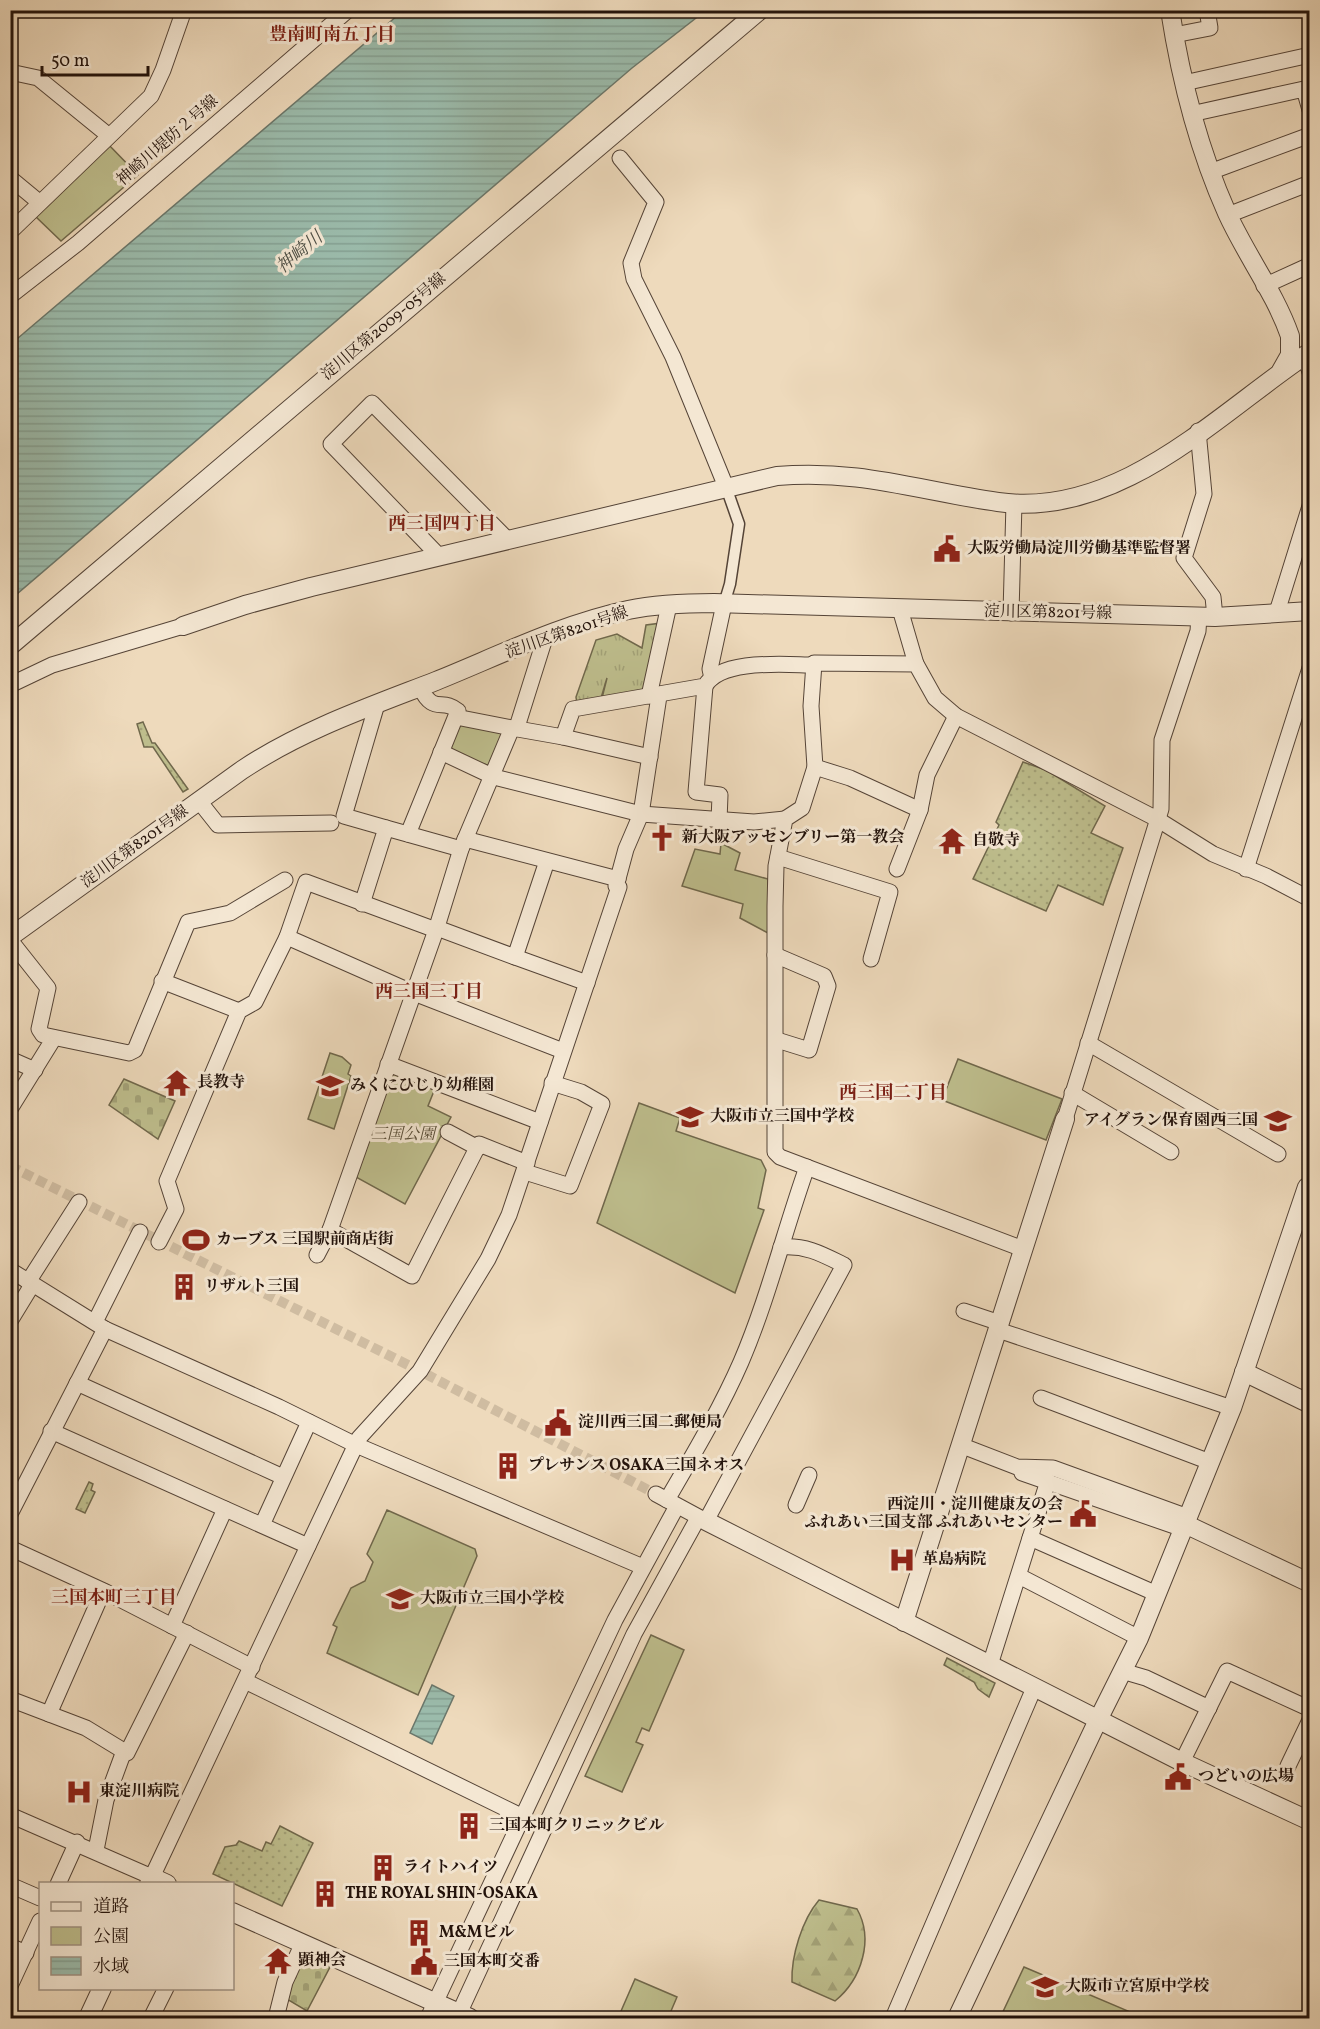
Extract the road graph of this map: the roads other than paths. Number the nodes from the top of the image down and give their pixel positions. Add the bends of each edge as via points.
1 (348, 10) edge
2 (759, 10) edge
3 (1170, 10) edge
4 (1207, 10) edge
5 (182, 11) edge
6 (1174, 35) junction
7 (1310, 55) edge
8 (14, 77) edge
9 (1184, 83) junction
10 (1310, 110) edge
11 (1191, 114) junction
12 (108, 135) junction
13 (1310, 135) edge
14 (620, 158) dead end
15 (1210, 172) junction
16 (10, 178) edge
17 (1310, 183) edge
18 (39, 202) junction
19 (1228, 215) junction
20 (10, 232) edge
21 (1310, 265) edge
22 (1264, 286) junction
23 (10, 296) edge
24 (1308, 360) edge
25 (1280, 372) junction
26 (1198, 431) junction
27 (726, 487) junction
28 (1014, 503) junction
29 (1310, 506) edge
30 (507, 539) junction
31 (438, 556) junction
32 (724, 604) junction
33 (669, 605) junction
34 (900, 609) junction
35 (1310, 611) edge
36 (1277, 612) junction
37 (1011, 613) junction
38 (1207, 617) junction
39 (183, 626) joint
40 (545, 638) junction
41 (10, 646) edge
42 (916, 664) junction
43 (814, 665) junction
44 (1309, 672) edge
45 (709, 682) junction
46 (10, 685) edge
47 (420, 687) junction
48 (654, 696) junction
49 (377, 704) junction
50 (956, 716) junction
51 (456, 717) junction
52 (514, 728) junction
53 (563, 737) junction
54 (441, 752) junction
55 (650, 757) junction
56 (815, 767) junction
57 (494, 777) junction
58 (199, 801) junction
59 (920, 810) junction
60 (641, 814) junction
61 (785, 819) junction
62 (1157, 819) junction
63 (719, 821) junction
64 (331, 824) dead end
65 (386, 828) junction
66 (408, 834) junction
67 (463, 844) junction
68 (778, 857) junction
69 (547, 861) junction
70 (897, 869) dead end
71 (1246, 869) junction
72 (618, 879) junction
73 (285, 880) dead end
74 (1310, 898) edge
75 (362, 904) junction
76 (436, 929) junction
77 (287, 937) junction
78 (10, 938) edge
79 (775, 955) junction
80 (515, 957) junction
81 (871, 959) dead end
82 (162, 981) junction
83 (587, 982) junction
84 (414, 993) junction
85 (239, 1011) junction
86 (54, 1038) junction
87 (777, 1040) junction
88 (1088, 1043) junction
89 (563, 1051) junction
90 (10, 1059) edge
91 (388, 1064) junction
92 (35, 1070) junction
93 (552, 1083) junction
94 (1072, 1093) junction
95 (10, 1109) edge
96 (1065, 1119) joint
97 (540, 1122) junction
98 (448, 1132) dead end
99 (478, 1148) junction
100 (1171, 1152) dead end
101 (1278, 1154) dead end
102 (526, 1167) junction
103 (807, 1167) junction
104 (1309, 1185) edge
105 (79, 1202) dead end
106 (1305, 1214) edge
107 (330, 1230) junction
108 (140, 1232) dead end
109 (159, 1242) dead end
110 (781, 1247) junction
111 (1023, 1249) junction
112 (317, 1256) dead end
113 (10, 1270) edge
114 (30, 1283) junction
115 (964, 1311) dead end
116 (10, 1321) edge
117 (100, 1326) junction
118 (999, 1327) junction
119 (1244, 1372) junction
120 (77, 1383) junction
121 (1041, 1398) dead end
122 (1310, 1404) edge
123 (1232, 1408) junction
124 (309, 1422) junction
125 (51, 1431) junction
126 (356, 1445) junction
127 (959, 1448) junction
128 (1210, 1462) junction
129 (809, 1475) dead end
130 (283, 1477) junction
131 (1048, 1480) junction
132 (667, 1500) junction
133 (796, 1505) dead end
134 (225, 1509) junction
135 (10, 1514) edge
136 (702, 1519) junction
137 (1185, 1523) junction
138 (262, 1525) junction
139 (1030, 1538) junction
140 (308, 1546) junction
141 (10, 1548) edge
142 (642, 1568) junction
143 (1018, 1576) junction
144 (663, 1581) junction
145 (1310, 1583) edge
146 (103, 1591) junction
147 (1157, 1594) junction
148 (904, 1622) junction
149 (172, 1626) junction
150 (187, 1633) junction
151 (1139, 1638) junction
152 (990, 1665) junction
153 (1122, 1671) junction
154 (248, 1674) junction
155 (590, 1676) junction
156 (611, 1685) junction
157 (1034, 1688) junction
158 (10, 1699) edge
159 (1209, 1708) junction
160 (1310, 1709) edge
161 (49, 1714) junction
162 (1098, 1720) junction
163 (1310, 1720) edge
164 (124, 1751) junction
165 (1182, 1762) junction
166 (1288, 1766) dead end
167 (10, 1815) edge
168 (523, 1818) junction
169 (1310, 1821) edge
170 (543, 1830) junction
171 (77, 1842) junction
172 (96, 1850) junction
173 (156, 1881) edge
174 (59, 1882) edge
175 (10, 1884) edge
176 (39, 1898) edge
177 (234, 1913) edge
178 (39, 1923) edge
179 (303, 1943) junction
180 (10, 1946) edge
181 (26, 1953) junction
182 (10, 1986) edge
183 (102, 1990) edge
184 (165, 1990) edge
185 (432, 2011) edge
186 (462, 2017) edge
187 (88, 2019) edge
188 (150, 2019) edge
189 (276, 2019) edge
190 (893, 2019) edge
191 (957, 2019) edge

1 - 23 street, 神崎川堤防２号線 via 78,243
2 - 41 street, 淀川区第2009-05号線
3 - 6 street
4 - 6 street via 1210,28
5 - 12 street via 164,70 151,96
6 - 9 street
7 - 9 street
8 - 12 street via 38,78
9 - 11 street
10 - 11 street via 1304,90
11 - 15 street
12 - 18 street
13 - 15 street
14 - 27 street via 656,202 631,263 634,279 673,357
15 - 19 street
16 - 18 street
17 - 19 street
18 - 20 street
19 - 22 street
21 - 22 street
22 - 25 street via 1291,340 1290,355
24 - 25 street
25 - 26 street
26 - 28 street via 1145,469 1105,488 1053,502
26 - 38 street via 1204,494 1184,558 1213,597
27 - 28 street via 777,476 844,474
27 - 30 street
27 - 32 street via 739,524
28 - 37 street
29 - 36 street
30 - 31 street
30 - 31 street via 372,403 331,444
31 - 39 street via 282,594
32 - 33 street, 淀川区第8201号線
32 - 34 street, 淀川区第8201号線
32 - 45 street
33 - 40 street, 淀川区第8201号線 via 609,615
33 - 48 street
34 - 37 street, 淀川区第8201号線
34 - 42 street
35 - 36 street, 淀川区第8201号線
36 - 38 street, 淀川区第8201号線
37 - 38 street, 淀川区第8201号線
38 - 62 street via 1198,631 1162,740 1161,809
39 - 46 street via 52,665
40 - 47 street, 淀川区第8201号線
40 - 52 street
42 - 43 street
42 - 50 street via 935,698
43 - 45 street via 749,664
43 - 56 street via 811,706
44 - 71 street
45 - 48 street
45 - 63 street via 696,792 720,795
47 - 49 street, 淀川区第8201号線
47 - 51 street via 426,700 454,708 458,711
48 - 53 street via 573,709
48 - 55 street
49 - 58 street, 淀川区第8201号線 via 282,745
49 - 65 street via 344,816
50 - 59 street via 927,775
50 - 62 street
51 - 52 street
51 - 54 street
52 - 53 street
52 - 57 street
53 - 55 street
54 - 57 street
54 - 66 street
55 - 60 street
56 - 59 street via 850,778
56 - 61 street via 802,808
57 - 60 street
57 - 67 street
58 - 64 street via 218,825
58 - 78 street, 淀川区第8201号線
59 - 70 street
60 - 63 street
60 - 72 street
61 - 63 street
61 - 68 street
62 - 71 street via 1213,854
62 - 88 street
65 - 66 street
65 - 75 street
66 - 67 street
67 - 69 street
67 - 76 street
68 - 79 street
68 - 81 street via 890,892
69 - 72 street
69 - 80 street
71 - 74 street
72 - 83 street via 619,887
73 - 82 street via 230,913 188,922
75 - 76 street
75 - 77 street via 306,882
76 - 80 street
76 - 84 street
77 - 84 street
77 - 85 street via 255,1002
78 - 86 street via 48,988 39,1029 43,1035
79 - 87 street
79 - 87 street via 824,976 828,986 809,1050
80 - 83 street
82 - 85 street
82 - 86 street via 135,1050 129,1053
83 - 89 street
84 - 89 street
84 - 91 street
85 - 109 street via 168,1181 176,1209
86 - 92 street
87 - 103 street via 775,1152
88 - 94 street
88 - 101 street
89 - 93 street
90 - 92 street
91 - 97 street
91 - 107 street
92 - 95 street
93 - 97 street
93 - 102 street via 602,1104 570,1186
94 - 96 street
94 - 100 street
96 - 111 street
97 - 102 street
98 - 99 street
99 - 102 street via 479,1144
99 - 107 street via 412,1276
102 - 126 street via 488,1259 420,1371
103 - 110 street
103 - 111 street
104 - 106 street
105 - 114 street
106 - 119 street
107 - 112 street
108 - 117 street
110 - 132 street via 740,1364
110 - 136 street via 813,1249 844,1265
111 - 118 street
113 - 114 street
114 - 116 street
114 - 117 street
115 - 118 street
117 - 120 street
117 - 124 street
118 - 123 street
118 - 127 street
119 - 122 street
119 - 123 street
120 - 125 street
120 - 130 street
121 - 128 street
123 - 128 street
124 - 126 street
124 - 130 street
125 - 134 street
125 - 135 street
126 - 140 street
126 - 142 street
127 - 131 street via 1014,1471
127 - 137 street via 1017,1467 1053,1468
127 - 148 street
128 - 137 street
129 - 133 street
130 - 138 street
131 - 137 street
131 - 139 street
132 - 136 street
132 - 142 street
134 - 138 street
134 - 149 street
136 - 144 street
136 - 148 street
137 - 145 street
137 - 147 street
138 - 140 street
139 - 143 street
139 - 147 street
140 - 154 street
141 - 146 street
142 - 144 street
142 - 155 street
143 - 151 street
143 - 152 street
144 - 156 street
146 - 149 street
146 - 161 street
147 - 151 street
148 - 152 street
149 - 150 street
150 - 154 street
150 - 164 street via 127,1753
151 - 153 street
152 - 157 street
153 - 159 street
153 - 162 street
154 - 168 street
154 - 173 street
155 - 156 street via 607,1677
155 - 168 street
156 - 170 street
157 - 162 street
157 - 190 street
158 - 161 street
159 - 160 street via 1227,1671
159 - 165 street
161 - 164 street via 86,1728
162 - 165 street
162 - 191 street
163 - 166 street
164 - 172 street via 106,1800
165 - 169 street
167 - 171 street
168 - 170 street
168 - 185 street
170 - 186 street
171 - 172 street
171 - 174 street
172 - 173 street
175 - 176 street
177 - 179 street
178 - 181 street
179 - 185 street
179 - 189 street via 285,1982
180 - 181 street
181 - 182 street
183 - 187 street
184 - 188 street
185 - 186 street

